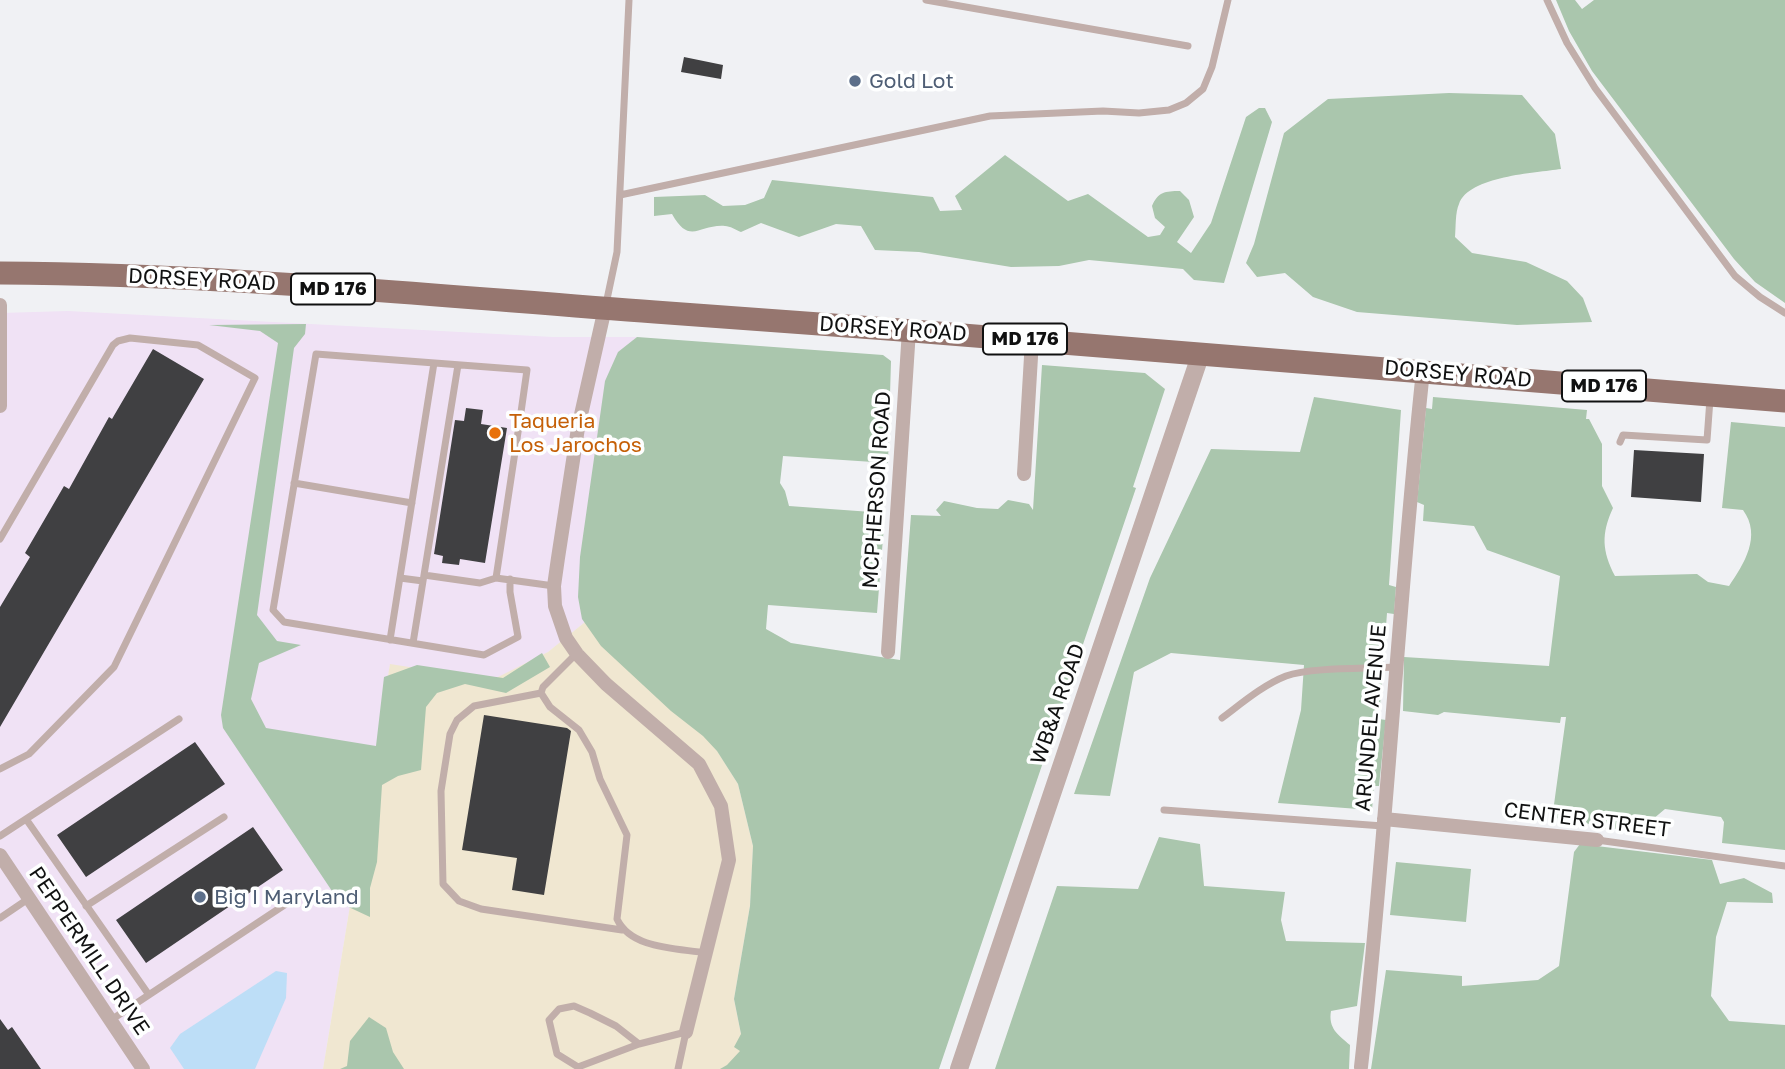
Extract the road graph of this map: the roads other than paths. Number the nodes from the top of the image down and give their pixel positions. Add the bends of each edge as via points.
1 (629, 0) edge
2 (926, 0) edge
3 (1228, 0) edge
4 (1547, 0) edge
5 (1188, 46) dead end
6 (620, 195) junction
7 (0, 272) edge
8 (0, 305) edge
9 (605, 308) junction
10 (1785, 313) edge
11 (909, 330) junction
12 (1032, 340) junction
13 (1200, 353) junction
14 (434, 363) junction
15 (458, 365) junction
16 (1423, 371) junction
17 (1710, 395) junction
18 (1785, 401) edge
19 (0, 406) edge
20 (520, 419) junction
21 (578, 428) junction
22 (1620, 442) dead end
23 (1024, 474) dead end
24 (294, 484) junction
25 (412, 503) junction
26 (3, 526) edge
27 (0, 539) edge
28 (400, 578) junction
29 (424, 578) junction
30 (496, 578) junction
31 (510, 579) junction
32 (554, 586) junction
33 (390, 640) junction
34 (413, 643) junction
35 (888, 652) dead end
36 (577, 654) junction
37 (1397, 667) junction
38 (541, 693) junction
39 (1222, 718) dead end
40 (178, 719) dead end
41 (0, 769) edge
42 (1164, 810) dead end
43 (224, 817) dead end
44 (26, 819) junction
45 (1383, 823) junction
46 (0, 835) edge
47 (1597, 840) joint
48 (0, 855) edge
49 (1785, 866) edge
50 (298, 896) dead end
51 (29, 899) junction
52 (86, 906) junction
53 (0, 918) edge
54 (622, 930) junction
55 (706, 953) junction
56 (149, 995) junction
57 (110, 1020) junction
58 (686, 1032) junction
59 (639, 1044) junction
60 (1361, 1068) edge
61 (144, 1069) edge
62 (678, 1069) edge
63 (959, 1069) edge

1 - 6 lane
2 - 5 lane
3 - 6 lane via 1203,89 1169,110 990,116
4 - 10 lane via 1595,88 1735,276
6 - 9 lane via 617,252
7 - 9 main road, DORSEY ROAD / MD 176 via 215,281
8 - 19 street
9 - 11 main road, DORSEY ROAD / MD 176
9 - 21 street
11 - 12 main road, DORSEY ROAD / MD 176
11 - 35 street, MCPHERSON ROAD
12 - 13 main road, DORSEY ROAD / MD 176
12 - 23 street
13 - 16 main road, DORSEY ROAD / MD 176
13 - 63 street, WB&A ROAD
14 - 15 lane
14 - 24 lane via 316,354
14 - 25 lane
15 - 20 lane via 527,370
15 - 29 lane
16 - 17 main road, DORSEY ROAD / MD 176
16 - 37 street, ARUNDEL AVENUE
17 - 18 main road, DORSEY ROAD / MD 176
17 - 22 lane via 1707,440 1623,435
20 - 21 lane
20 - 30 lane
21 - 32 street
24 - 25 lane
24 - 33 lane via 274,610 284,622
25 - 28 lane
26 - 27 lane
26 - 41 lane via 118,341 130,338 198,345 255,378 114,667 29,754
28 - 29 lane
28 - 33 lane
29 - 30 lane via 480,583
29 - 34 lane
30 - 31 lane
31 - 32 lane
31 - 34 lane via 518,637 484,655
32 - 36 street via 559,621
33 - 34 lane
36 - 38 lane
36 - 55 street via 699,764 721,806 729,860
37 - 39 lane via 1288,675
37 - 45 street, ARUNDEL AVENUE
38 - 54 lane via 550,707 579,730 626,835 617,919
38 - 54 lane via 474,706 457,720 450,734 441,791 443,884 459,901 481,909
40 - 44 lane
42 - 45 lane
43 - 52 lane
44 - 46 lane
44 - 52 lane
45 - 47 street, CENTER STREET
45 - 60 street, ARUNDEL AVENUE
47 - 49 lane, CENTER STREET
48 - 51 street, PEPPERMILL DRIVE
50 - 56 lane
51 - 53 lane
51 - 57 street, PEPPERMILL DRIVE
52 - 56 lane
54 - 55 lane via 656,945
55 - 58 street
56 - 57 lane
57 - 61 street, PEPPERMILL DRIVE
58 - 59 lane
58 - 62 lane
59 - 59 lane via 616,1026 574,1006 558,1009 549,1020 557,1054 578,1067

